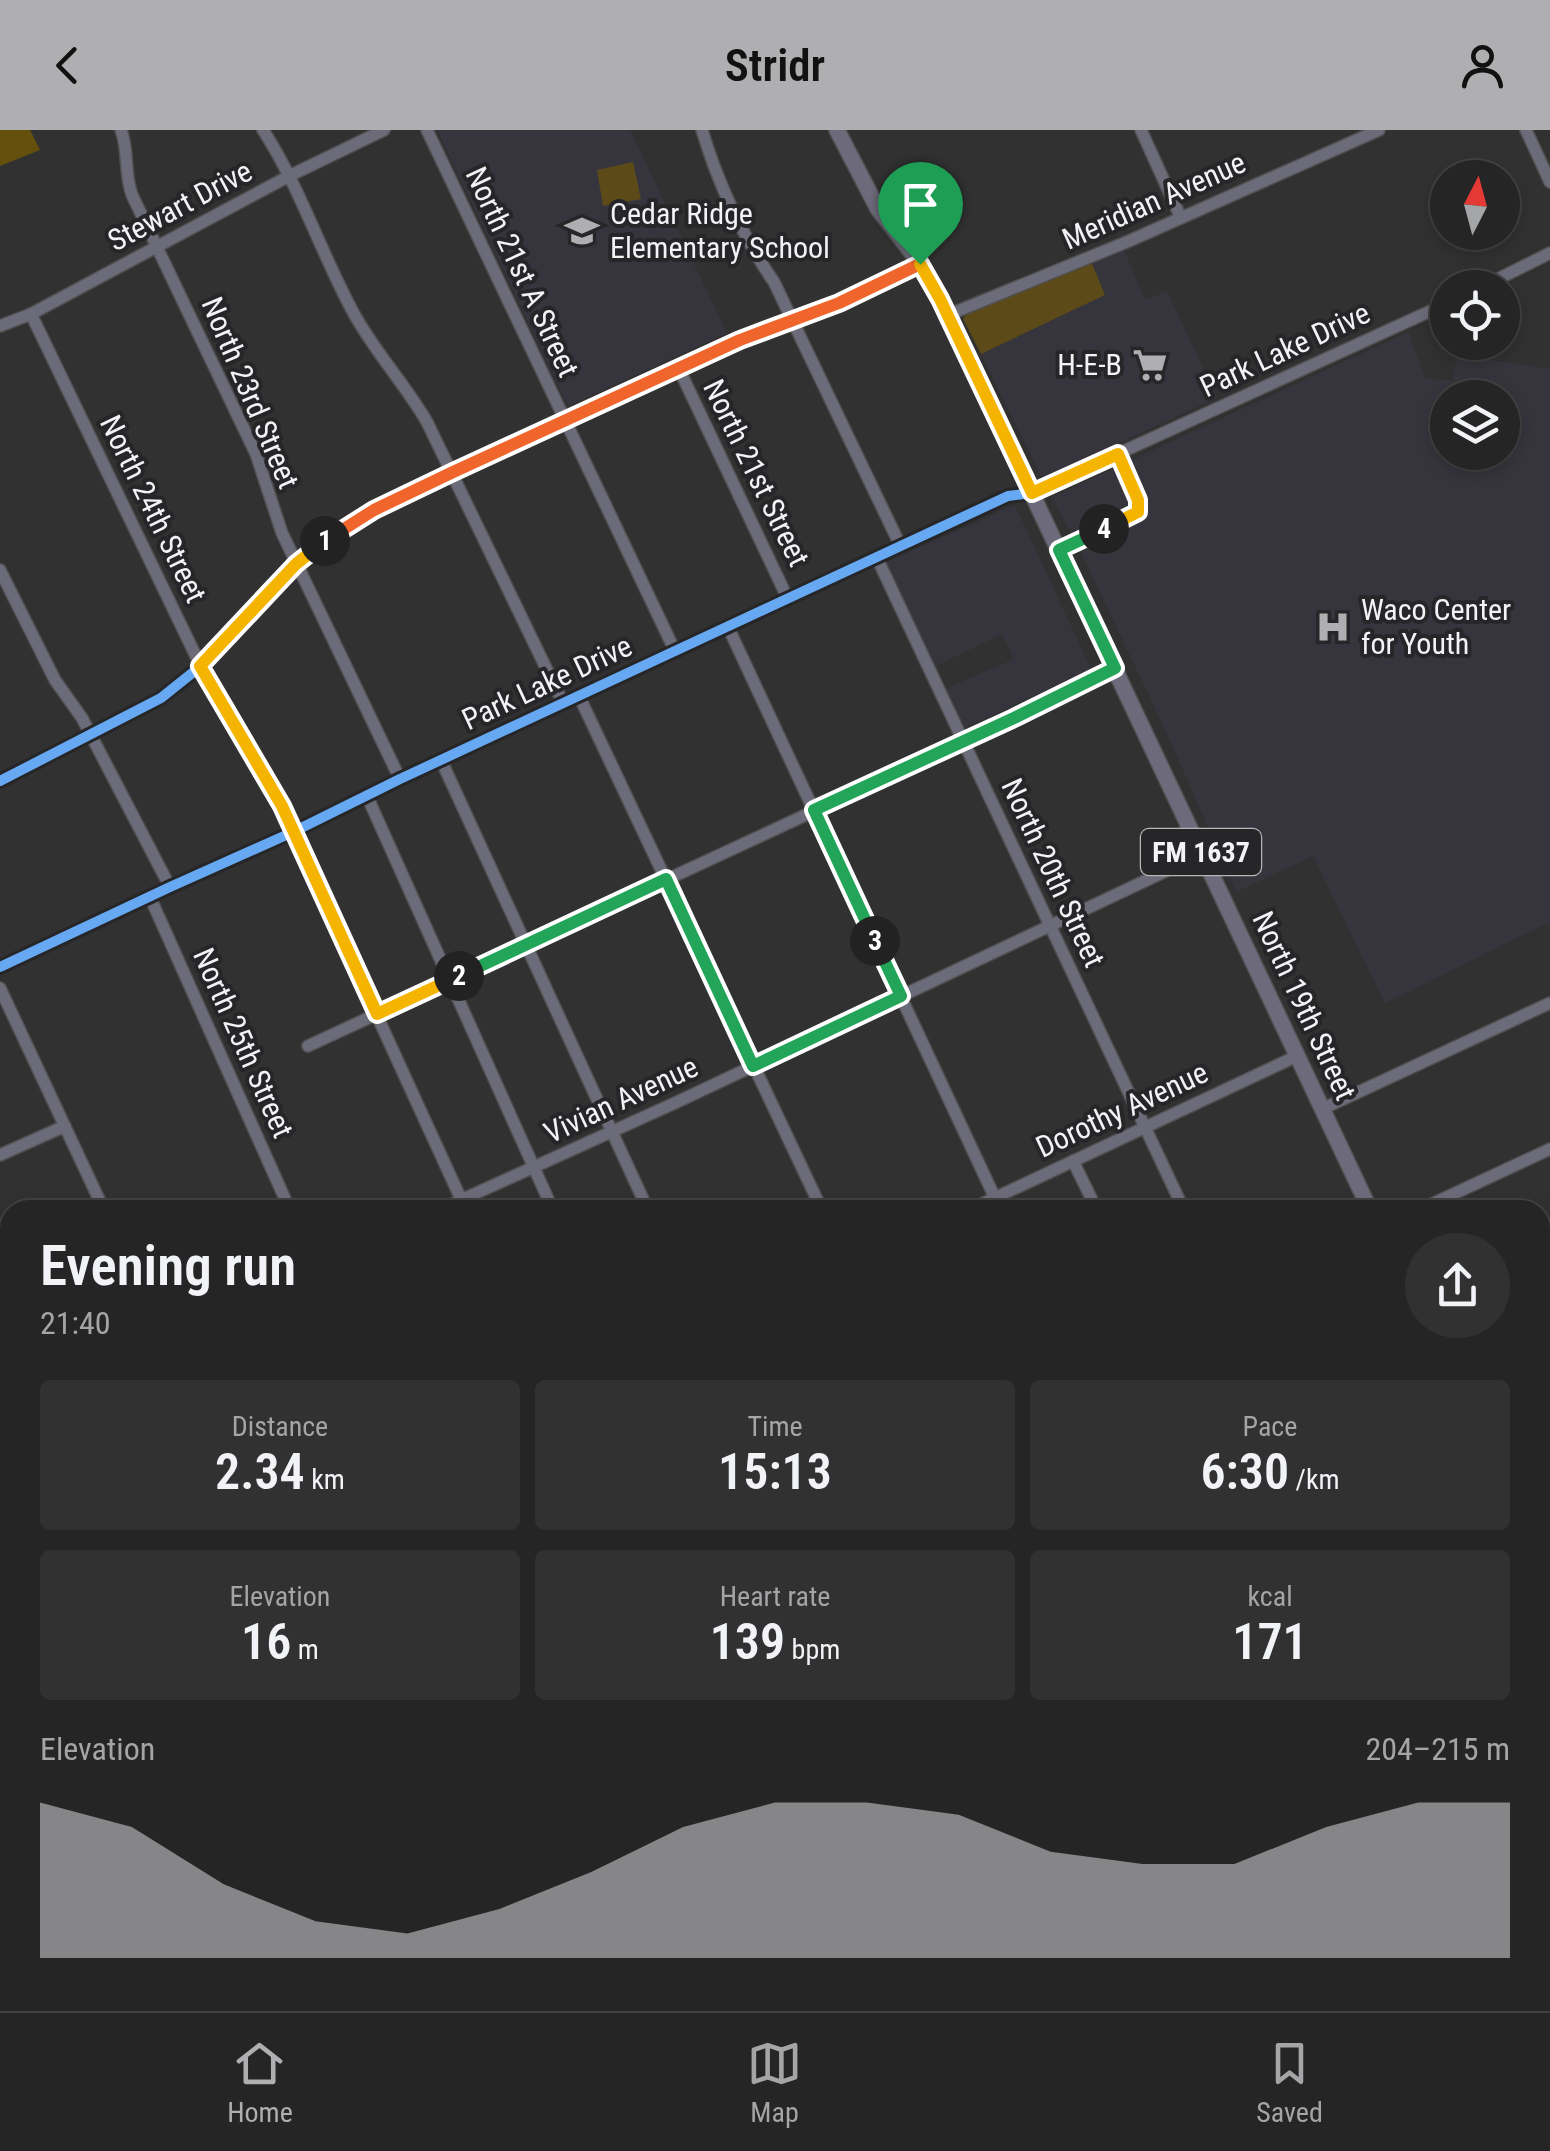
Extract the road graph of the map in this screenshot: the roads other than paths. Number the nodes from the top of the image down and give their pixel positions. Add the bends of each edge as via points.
1 (121, 130) edge
2 (264, 130) edge
3 (384, 130) edge
4 (427, 130) edge
5 (702, 130) edge
6 (836, 130) edge
7 (1141, 130) edge
8 (1379, 130) edge
9 (1526, 130) edge
10 (288, 176) junction
11 (1550, 182) edge
12 (1180, 218) junction
13 (157, 246) junction
14 (1550, 253) edge
15 (920, 264) junction
16 (1516, 270) edge
17 (1430, 311) edge
18 (31, 314) junction
19 (948, 316) junction
20 (792, 319) junction
21 (0, 326) edge
22 (678, 369) junction
23 (564, 421) junction
24 (1118, 454) junction
25 (451, 473) junction
26 (1032, 493) junction
27 (901, 546) junction
28 (1059, 550) junction
29 (876, 558) junction
30 (296, 564) junction
31 (0, 570) edge
32 (788, 599) junction
33 (728, 627) junction
34 (675, 651) junction
35 (200, 666) junction
36 (1115, 668) junction
37 (578, 696) junction
38 (563, 703) junction
39 (89, 735) junction
40 (963, 742) junction
41 (441, 760) junction
42 (400, 779) junction
43 (0, 781) edge
44 (367, 796) junction
45 (814, 810) junction
46 (292, 832) junction
47 (1202, 854) junction
48 (666, 879) junction
49 (170, 887) junction
50 (150, 897) junction
51 (1051, 926) junction
52 (526, 944) junction
53 (0, 967) edge
54 (448, 980) junction
55 (0, 988) edge
56 (901, 996) junction
57 (1550, 1003) edge
58 (377, 1014) junction
59 (308, 1046) dead end
60 (1297, 1056) junction
61 (753, 1066) junction
62 (1322, 1109) junction
63 (65, 1126) junction
64 (1145, 1126) junction
65 (612, 1132) junction
66 (1550, 1148) edge
67 (0, 1155) edge
68 (1073, 1161) junction
69 (534, 1167) junction
70 (995, 1198) junction
71 (99, 1200) edge
72 (286, 1200) edge
73 (462, 1200) edge
74 (473, 1200) edge
75 (549, 1200) edge
76 (643, 1200) edge
77 (817, 1200) edge
78 (991, 1200) edge
79 (1092, 1200) edge
80 (1179, 1200) edge
81 (1365, 1200) edge
82 (1440, 1200) edge

1 - 13 street, North 23rd Street via 128,183
2 - 10 street
3 - 10 street, Stewart Drive
4 - 23 street, North 21st A Street
5 - 20 street via 757,258
6 - 15 main road, North 19th Street / FM 1637 via 875,204
7 - 12 street
8 - 12 street, Meridian Avenue
9 - 11 street
10 - 13 street, Stewart Drive
10 - 25 street via 352,311 428,422
12 - 19 street, Meridian Avenue
13 - 18 street, Stewart Drive
13 - 30 street, North 23rd Street via 256,454
14 - 16 street
15 - 19 main road, North 19th Street / FM 1637
15 - 20 street
17 - 24 street, Park Lake Drive
18 - 21 street, Stewart Drive
18 - 35 street, North 24th Street
19 - 26 main road, North 19th Street / FM 1637
20 - 22 street
20 - 27 street
22 - 23 street
22 - 32 street, North 21st Street
23 - 25 street
23 - 34 street, North 21st A Street
24 - 26 street, Park Lake Drive
24 - 28 street via 1138,512
25 - 30 street via 348,525
25 - 38 street
26 - 27 street, Park Lake Drive via 1008,496
26 - 28 main road, North 19th Street / FM 1637
27 - 29 street, Park Lake Drive
28 - 36 main road, North 19th Street / FM 1637
29 - 32 street, Park Lake Drive
29 - 40 street, North 20th Street
30 - 35 street
30 - 42 street, North 23rd Street
31 - 39 street
32 - 33 street, Park Lake Drive
33 - 34 street, Park Lake Drive
33 - 45 street
34 - 37 street, Park Lake Drive
35 - 39 street via 161,698
35 - 46 street, North 24th Street
36 - 40 street
36 - 47 main road, North 19th Street / FM 1637
37 - 38 street, Park Lake Drive
37 - 48 street
38 - 41 street, Park Lake Drive
39 - 43 street
39 - 49 street
40 - 45 street
40 - 51 street, North 20th Street
41 - 42 street, Park Lake Drive
41 - 52 street
42 - 44 street, Park Lake Drive
44 - 46 street, Park Lake Drive
44 - 54 street
45 - 48 street
45 - 56 street
46 - 49 street, Park Lake Drive
46 - 58 street, North 24th Street
47 - 51 street, Vivian Avenue
47 - 60 main road, North 19th Street / FM 1637
48 - 52 street
48 - 61 street
49 - 50 street, Park Lake Drive
50 - 53 street, Park Lake Drive
50 - 72 street, North 25th Street
51 - 56 street, Vivian Avenue
51 - 64 street, North 20th Street
52 - 54 street
52 - 65 street
54 - 58 street
54 - 69 street
55 - 63 street
56 - 61 street, Vivian Avenue
56 - 70 street
57 - 62 street
58 - 59 street
58 - 73 street, North 24th Street
60 - 62 main road, North 19th Street / FM 1637
60 - 64 street, Dorothy Avenue
61 - 65 street, Vivian Avenue
61 - 77 street
62 - 81 main road, North 19th Street / FM 1637
63 - 67 street
63 - 71 street
64 - 68 street, Dorothy Avenue
64 - 80 street, North 20th Street
65 - 69 street, Vivian Avenue
65 - 76 street
66 - 82 street
68 - 70 street, Dorothy Avenue
68 - 79 street
69 - 74 street, Vivian Avenue
69 - 75 street
70 - 78 street, Dorothy Avenue

